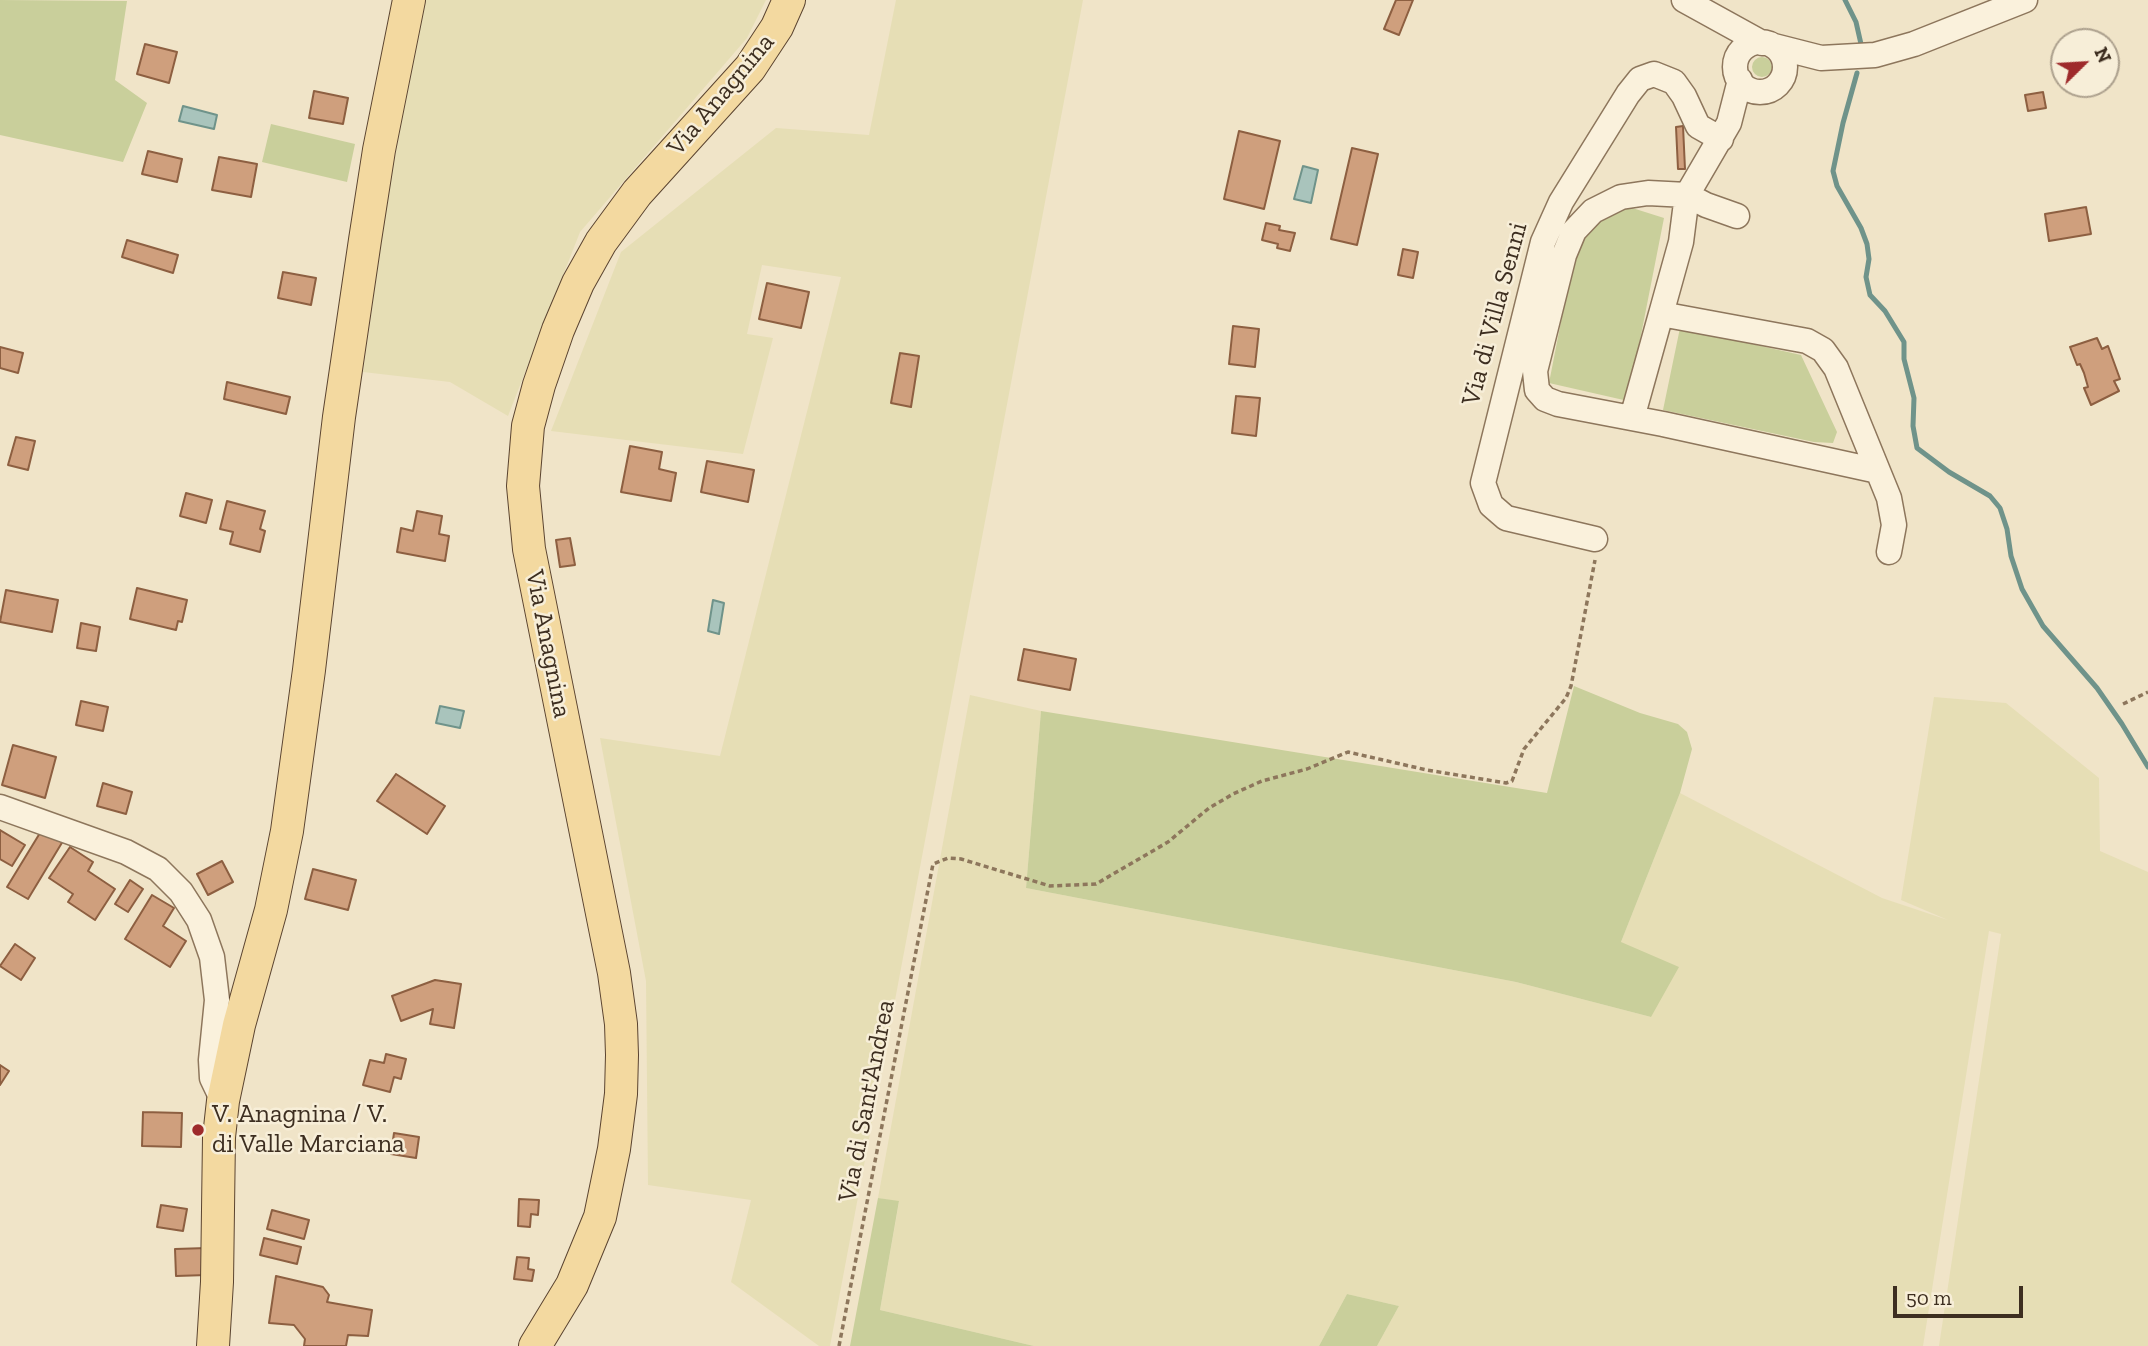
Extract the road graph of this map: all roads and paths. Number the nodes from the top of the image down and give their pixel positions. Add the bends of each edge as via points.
1 (409, 0) edge
2 (789, 0) edge
3 (2025, 0) edge
4 (1694, 6) edge
5 (1768, 44) junction
6 (1821, 58) junction
7 (1783, 77) junction
8 (1745, 78) junction
9 (1721, 139) junction
10 (1687, 195) junction
11 (1737, 216) dead end
12 (1661, 314) junction
13 (1632, 418) junction
14 (1878, 471) junction
15 (1595, 539) joint
16 (1889, 552) dead end
17 (2148, 692) edge
18 (2123, 704) dead end
19 (0, 807) edge
20 (223, 1101) junction
21 (213, 1346) edge
22 (535, 1346) edge
23 (839, 1346) edge

1 - 20 main road via 381,139 339,417 289,822
2 - 22 main road, Via Anagnina via 756,59 601,242 558,330 528,426 523,486 529,549 614,972 622,1055 616,1136 600,1217 568,1292
3 - 6 street via 1894,51
4 - 5 street
4 - 8 street
5 - 6 street
5 - 7 street via 1783,57
5 - 8 street via 1755,43 1743,50
6 - 7 street
7 - 8 street via 1773,88
8 - 9 street
9 - 10 street
9 - 15 street, Via di Villa Senni via 1698,126 1674,82 1654,74 1640,79 1561,202 1538,258 1483,483 1491,505 1506,518
10 - 11 street
10 - 12 street via 1681,242
10 - 13 street via 1629,195 1600,207 1580,223 1566,247 1538,358 1535,384 1545,399
12 - 13 street
12 - 14 street via 1807,341 1823,349 1836,368
13 - 14 street
14 - 16 street via 1894,516
15 - 23 path, Via di Sant'Andrea via 1598,549 1571,686 1524,750 1512,781 1427,770 1348,752 1233,794 1168,842 1096,884 1050,886 961,859 933,864
17 - 18 path
19 - 20 street via 126,852 158,869 181,892 199,920 212,957 217,1000 212,1078
20 - 21 main road

